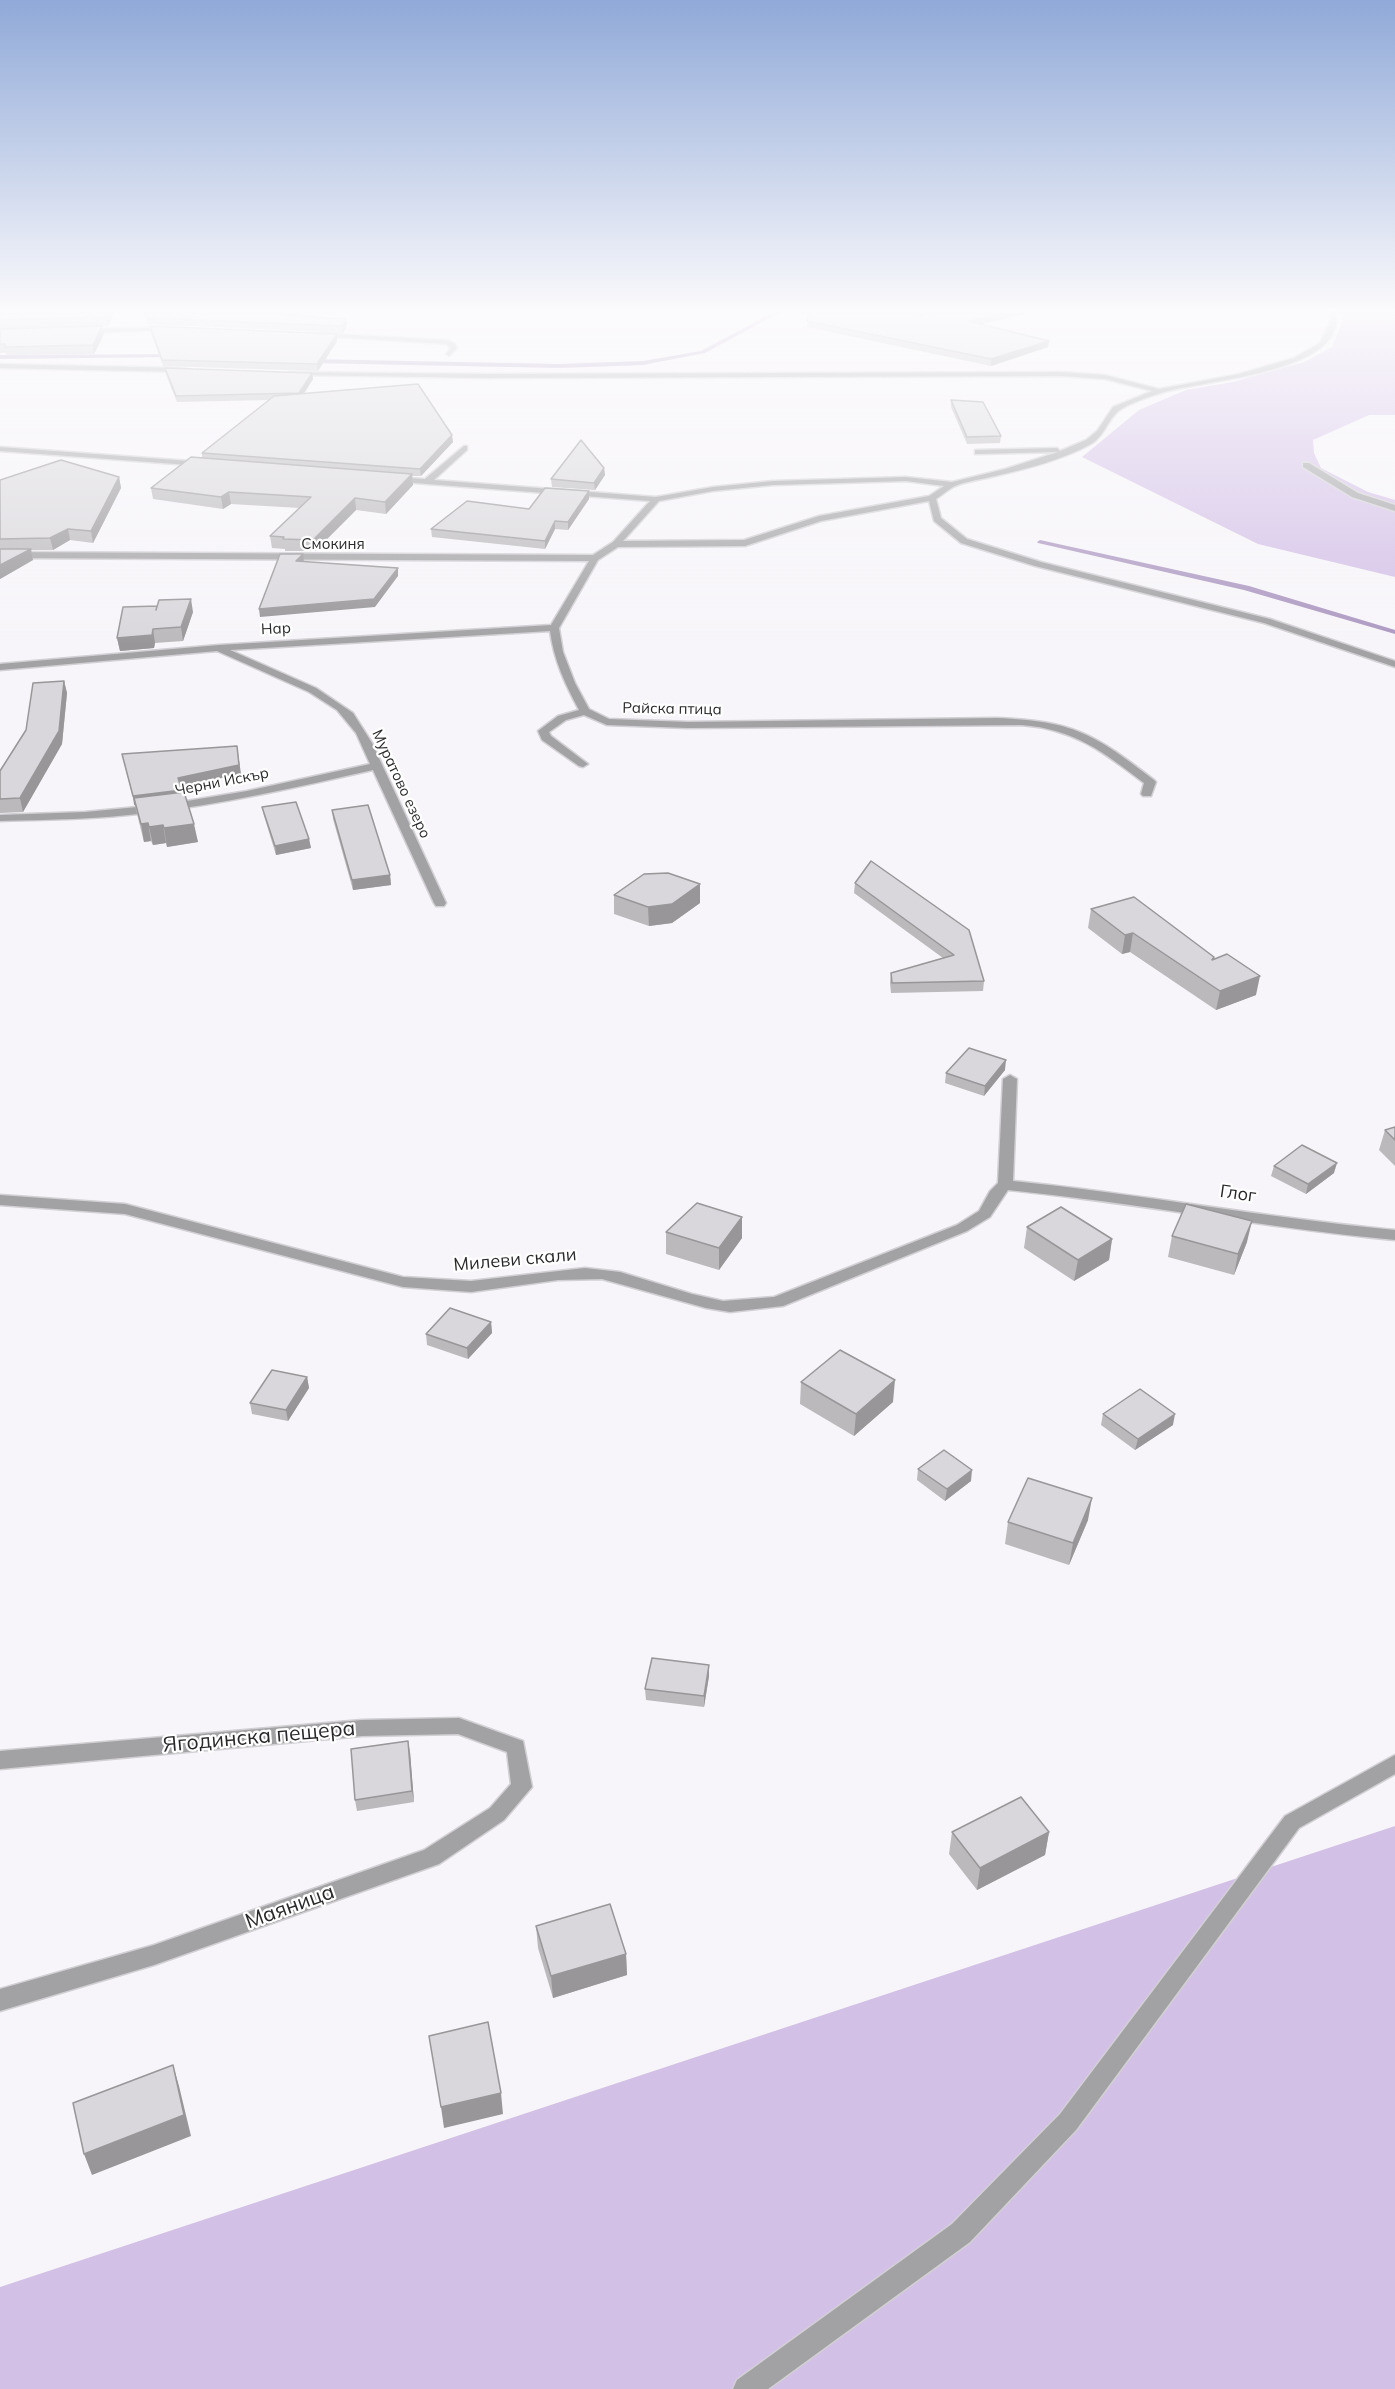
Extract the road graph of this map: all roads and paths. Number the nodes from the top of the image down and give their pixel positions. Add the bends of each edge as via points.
1 (1106, 424) edge
2 (464, 448) dead end
3 (0, 449) edge
4 (1072, 450) junction
5 (978, 452) dead end
6 (214, 465) edge
7 (1306, 465) dead end
8 (380, 478) edge
9 (427, 482) junction
10 (952, 484) junction
11 (932, 498) junction
12 (656, 499) junction
13 (1395, 508) edge
14 (616, 544) junction
15 (0, 555) edge
16 (595, 558) junction
17 (554, 628) junction
18 (219, 648) junction
19 (1395, 664) edge
20 (0, 667) edge
21 (585, 711) junction
22 (583, 764) dead end
23 (376, 766) junction
24 (1147, 794) dead end
25 (0, 818) edge
26 (440, 903) dead end
27 (1010, 1079) dead end
28 (1005, 1185) junction
29 (0, 1200) edge
30 (1395, 1235) edge
31 (516, 1747) joint
32 (0, 1760) edge
33 (1395, 1764) edge
34 (0, 2000) edge
35 (746, 2389) edge

1 - 4 street via 1089,442
2 - 9 street
3 - 6 street
4 - 5 street
4 - 10 street
7 - 13 street via 1355,495
8 - 9 street
9 - 12 street
10 - 11 street
10 - 12 street via 906,479 773,483
11 - 14 street via 819,519 745,543
11 - 19 street via 937,519 964,541 1038,564 1267,621
12 - 14 street
14 - 16 street
15 - 16 street, Смокиня
16 - 17 street
17 - 18 street, Нар
17 - 21 street via 562,662
18 - 20 street, Нар
18 - 23 street, Муратово езеро via 298,682 343,709 364,735
21 - 22 street via 562,718 543,731 546,738
21 - 24 street, Райска птица via 607,722 688,725 1032,723 1063,728 1102,746 1150,782
23 - 25 street, Черни Искър via 170,807 105,815
23 - 26 street, Муратово езеро
27 - 28 street, Милеви скали
28 - 29 street, Милеви скали via 981,1218 962,1228 777,1302 749,1306 721,1306 587,1273 481,1286 403,1282 125,1209
28 - 30 street, Глог
31 - 32 street, Ягодинска пещера via 459,1726 383,1728
31 - 34 street, Маяница via 522,1787 497,1814 431,1857 154,1955
33 - 35 street via 1292,1822 1068,2122 961,2234

